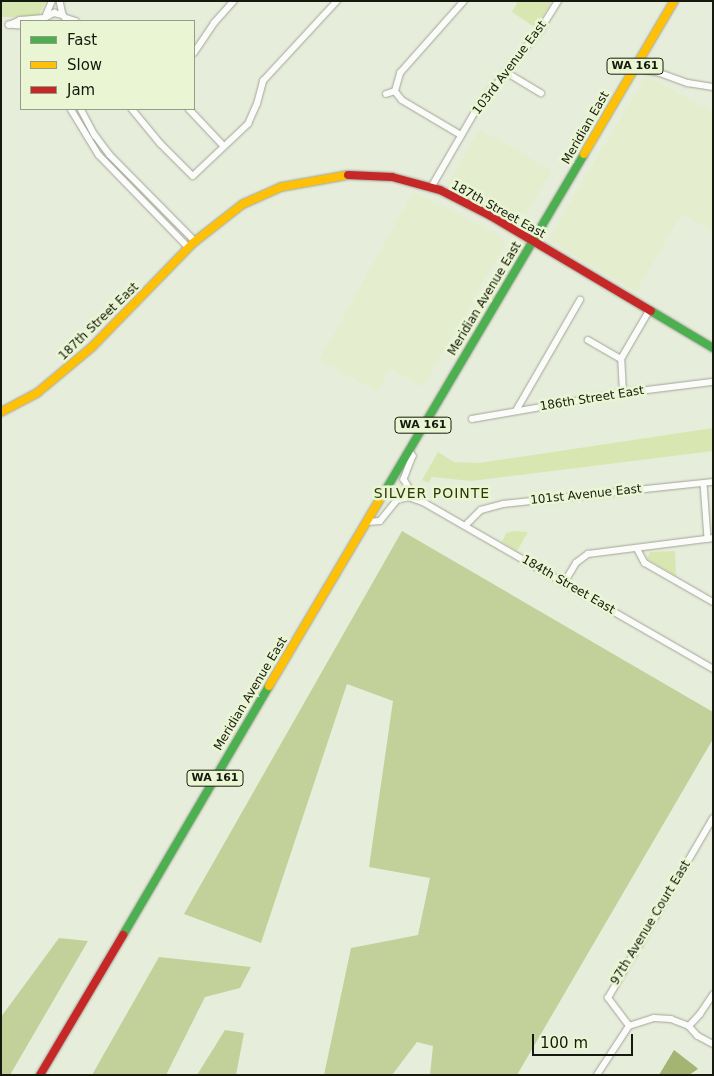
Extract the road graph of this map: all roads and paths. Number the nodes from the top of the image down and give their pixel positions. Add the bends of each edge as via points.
1 (52, 1) edge
2 (60, 1) edge
3 (234, 1) edge
4 (337, 1) edge
5 (464, 1) edge
6 (558, 1) edge
7 (674, 1) edge
8 (44, 18) edge
9 (66, 18) edge
10 (1, 25) edge
11 (9, 25) junction
12 (20, 26) edge
13 (195, 52) edge
14 (633, 68) junction
15 (506, 72) junction
16 (713, 87) edge
17 (395, 91) junction
18 (542, 93) dead end
19 (386, 94) dead end
20 (72, 110) edge
21 (81, 110) edge
22 (133, 110) edge
23 (190, 110) edge
24 (460, 135) junction
25 (224, 146) junction
26 (432, 186) junction
27 (195, 241) junction
28 (533, 241) junction
29 (188, 248) junction
30 (580, 300) dead end
31 (649, 311) junction
32 (588, 340) dead end
33 (713, 348) edge
34 (621, 359) junction
35 (713, 382) edge
36 (623, 393) junction
37 (1, 412) edge
38 (516, 412) junction
39 (472, 419) dead end
40 (409, 450) junction
41 (713, 482) edge
42 (704, 484) junction
43 (423, 502) junction
44 (367, 522) junction
45 (466, 525) junction
46 (711, 538) edge
47 (636, 548) junction
48 (564, 583) junction
49 (713, 602) edge
50 (713, 669) edge
51 (713, 818) edge
52 (713, 994) edge
53 (629, 1026) junction
54 (689, 1026) junction
55 (713, 1044) edge
56 (40, 1075) edge
57 (597, 1075) edge

1 - 8 street
2 - 9 street
3 - 13 street
4 - 25 street via 263,81 248,124
5 - 17 street via 400,73
6 - 15 street, 103rd Avenue East via 540,30
7 - 14 main road, Meridian East / WA 161
8 - 9 street via 54,13
8 - 11 street via 20,20
10 - 11 street
11 - 12 street
14 - 16 street
14 - 28 main road, Meridian East / WA 161
15 - 18 street
15 - 24 street, 103rd Avenue East
17 - 19 street
17 - 24 street via 402,100
20 - 29 street via 99,156
21 - 27 street via 110,155
22 - 25 street via 193,176
23 - 25 street
24 - 26 street, 103rd Avenue East
26 - 27 main road, 187th Street East via 392,177 346,175 296,183 244,204
26 - 28 main road, 187th Street East
27 - 29 main road, 187th Street East
28 - 31 main road, 187th Street East
28 - 40 main road, Meridian Avenue East / WA 161
29 - 37 main road, 187th Street East via 92,347 37,393
30 - 38 street
31 - 33 main road, 187th Street East
31 - 34 street
32 - 34 street
34 - 36 street
35 - 36 street, 186th Street East
36 - 38 street, 186th Street East
38 - 39 street, 186th Street East
40 - 43 street, 184th Street East via 413,456 404,479
40 - 44 main road, Meridian Avenue East / WA 161
41 - 42 street, 101st Avenue East
42 - 45 street, 101st Avenue East via 503,504 481,510
42 - 46 street
43 - 44 street, 184th Street East via 408,497 397,500 380,521
43 - 45 street, 184th Street East
44 - 56 main road, Meridian Avenue East / WA 161
45 - 48 street, 184th Street East
46 - 47 street
47 - 48 street via 588,554 576,563
47 - 49 street via 645,563
48 - 50 street, 184th Street East
51 - 53 street, 97th Avenue Court East via 608,998
52 - 54 street
53 - 54 street via 654,1018 672,1019
53 - 57 street
54 - 55 street via 698,1036

